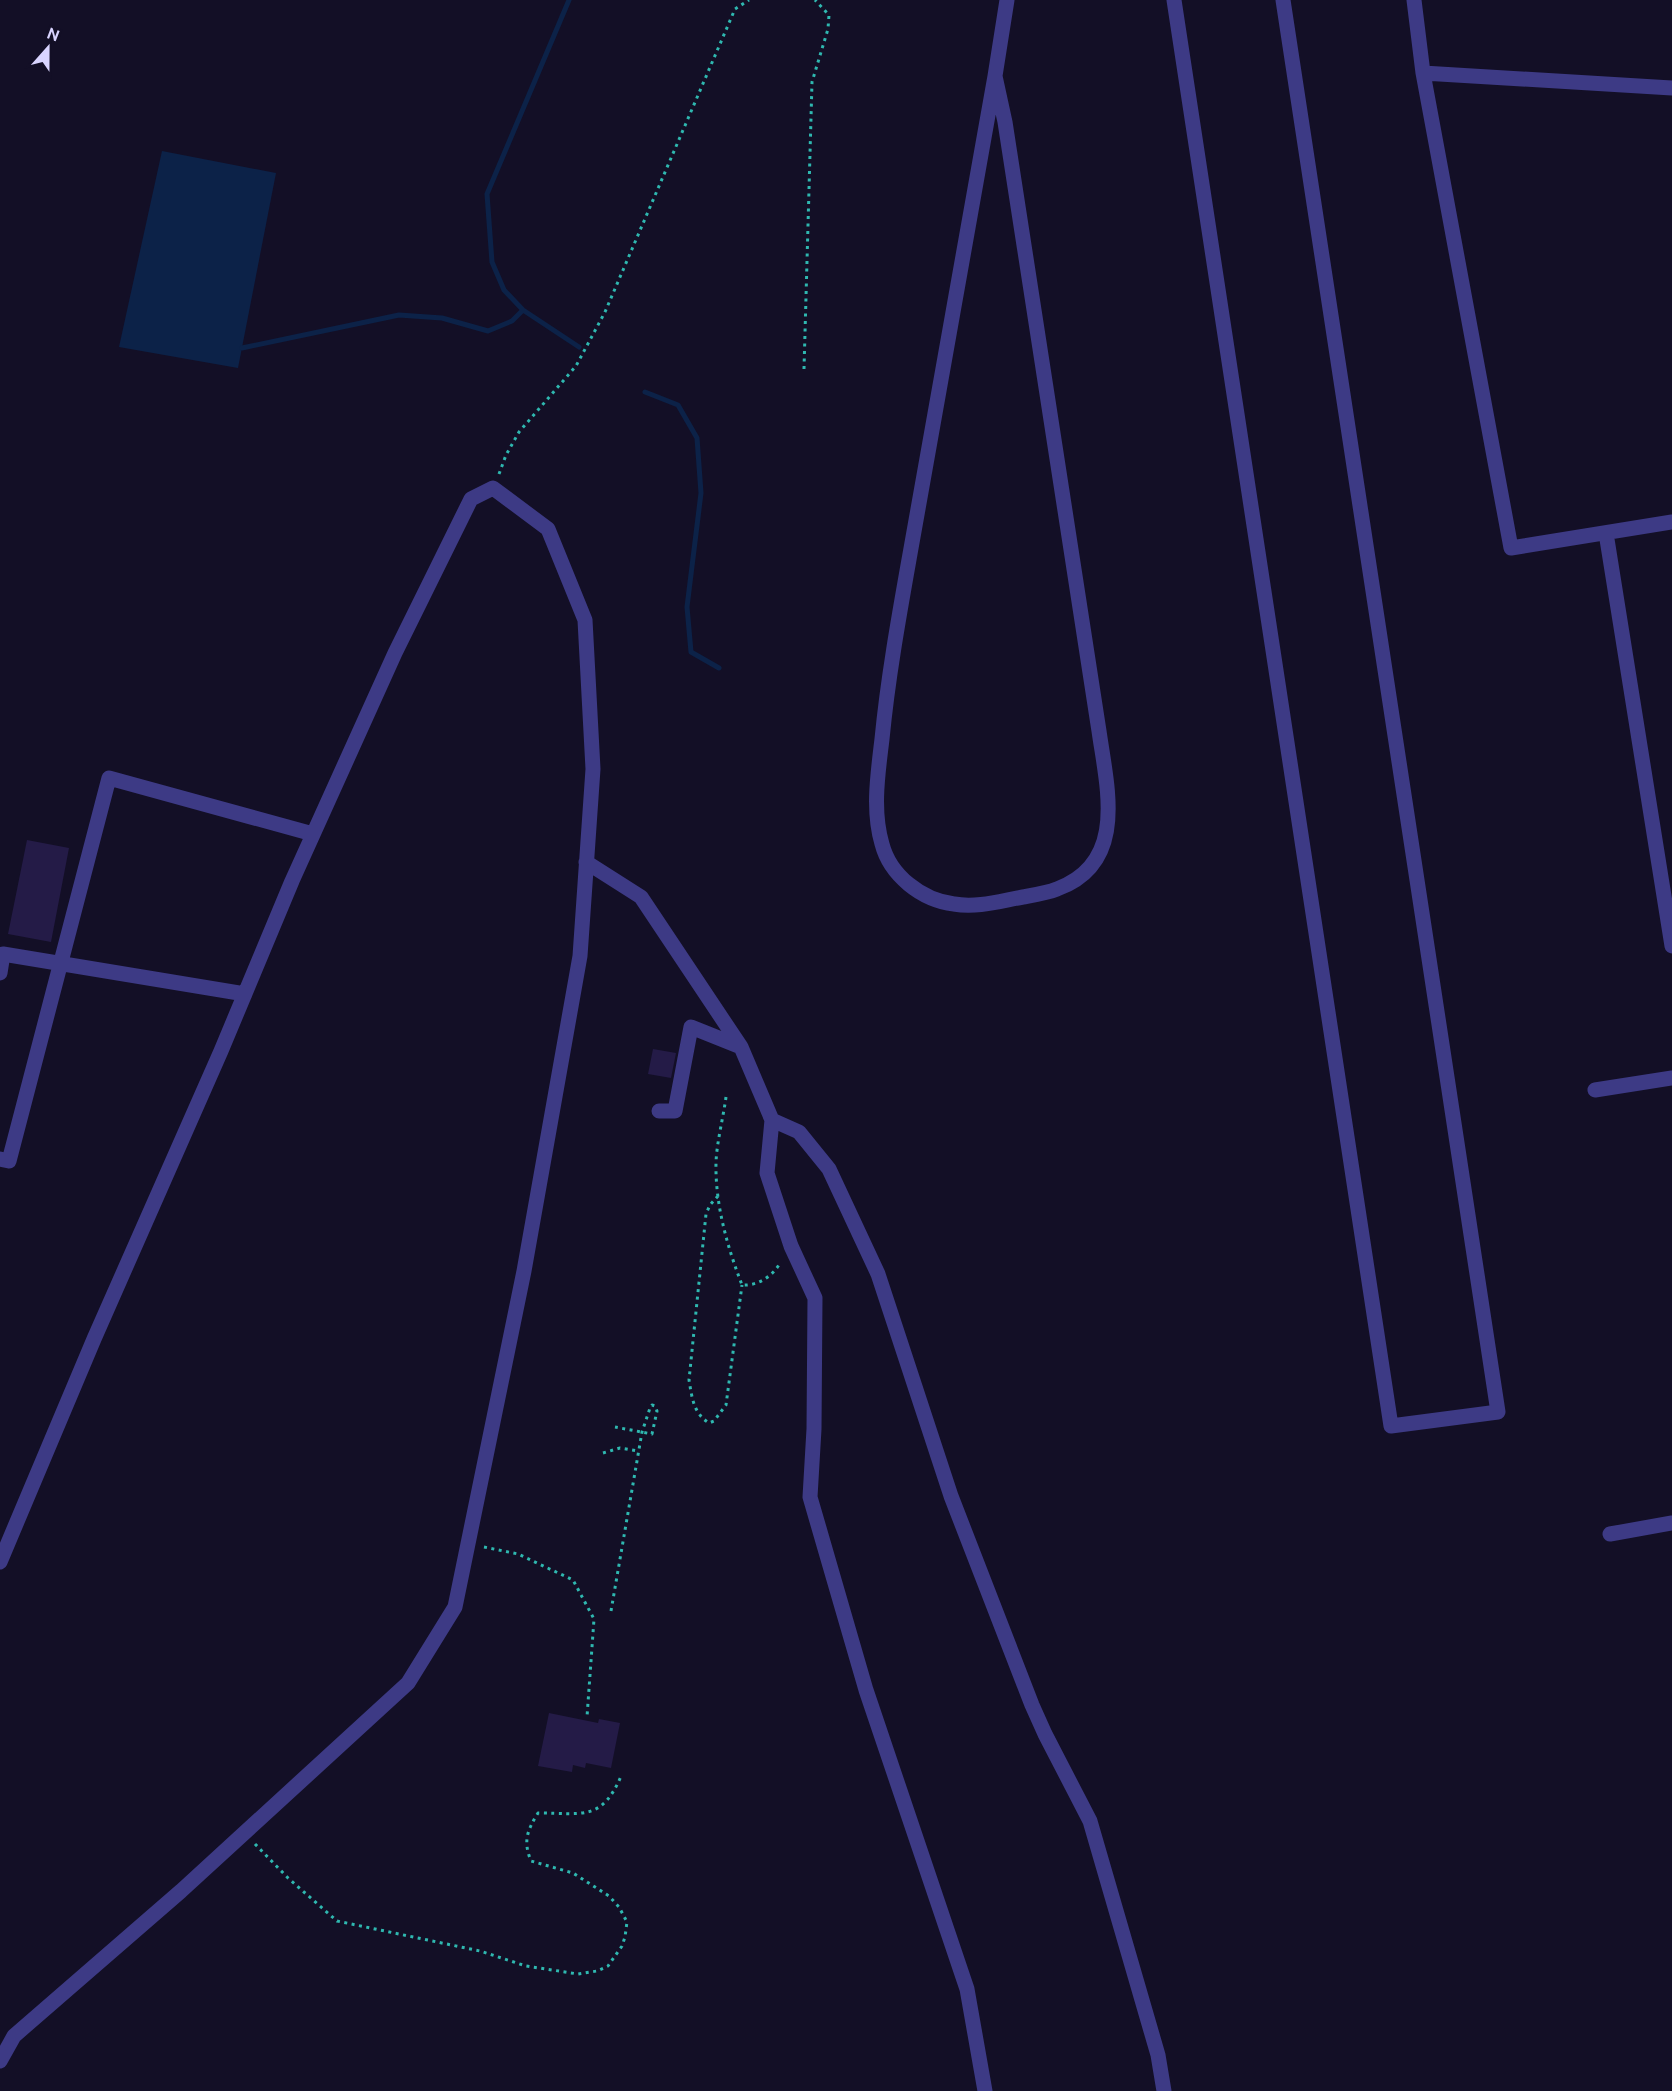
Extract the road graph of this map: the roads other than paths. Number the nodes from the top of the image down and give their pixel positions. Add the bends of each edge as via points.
1 (1007, 0) edge
2 (1174, 0) edge
3 (1282, 0) edge
4 (1414, 0) edge
5 (1423, 73) junction
6 (995, 76) junction
7 (1672, 88) edge
8 (1672, 522) edge
9 (1606, 533) junction
10 (313, 834) junction
11 (586, 862) junction
12 (1672, 946) edge
13 (60, 963) junction
14 (0, 973) edge
15 (245, 994) junction
16 (741, 1047) junction
17 (1672, 1078) edge
18 (1595, 1090) dead end
19 (659, 1111) dead end
20 (772, 1120) junction
21 (0, 1159) edge
22 (1672, 1523) edge
23 (1610, 1534) dead end
24 (0, 1562) edge
25 (0, 2061) edge
26 (985, 2091) edge
27 (1164, 2091) edge

1 - 6 lane
2 - 3 lane via 1391,1426 1498,1412
4 - 5 lane
5 - 7 lane
5 - 9 lane via 1511,548
6 - 6 lane via 888,675 877,796 878,825 889,864 925,895 971,905 1070,884 1099,857 1109,811
8 - 9 lane
9 - 12 lane
10 - 11 lane via 394,653 471,499 493,488 548,529 585,620 593,769
10 - 13 lane via 109,778
10 - 15 lane
11 - 16 lane via 641,897
11 - 25 lane via 580,956 524,1271 455,1607 408,1683 181,1891 14,2036
13 - 14 lane via 3,954
13 - 15 lane
13 - 21 lane via 9,1161
15 - 24 lane
16 - 19 lane via 691,1027 675,1111
16 - 20 lane
17 - 18 lane
20 - 26 lane via 767,1173 791,1246 815,1298 810,1497 866,1690 967,1989
20 - 27 lane via 799,1132 829,1169 878,1274 951,1496 1036,1715 1090,1821 1158,2055
22 - 23 lane

